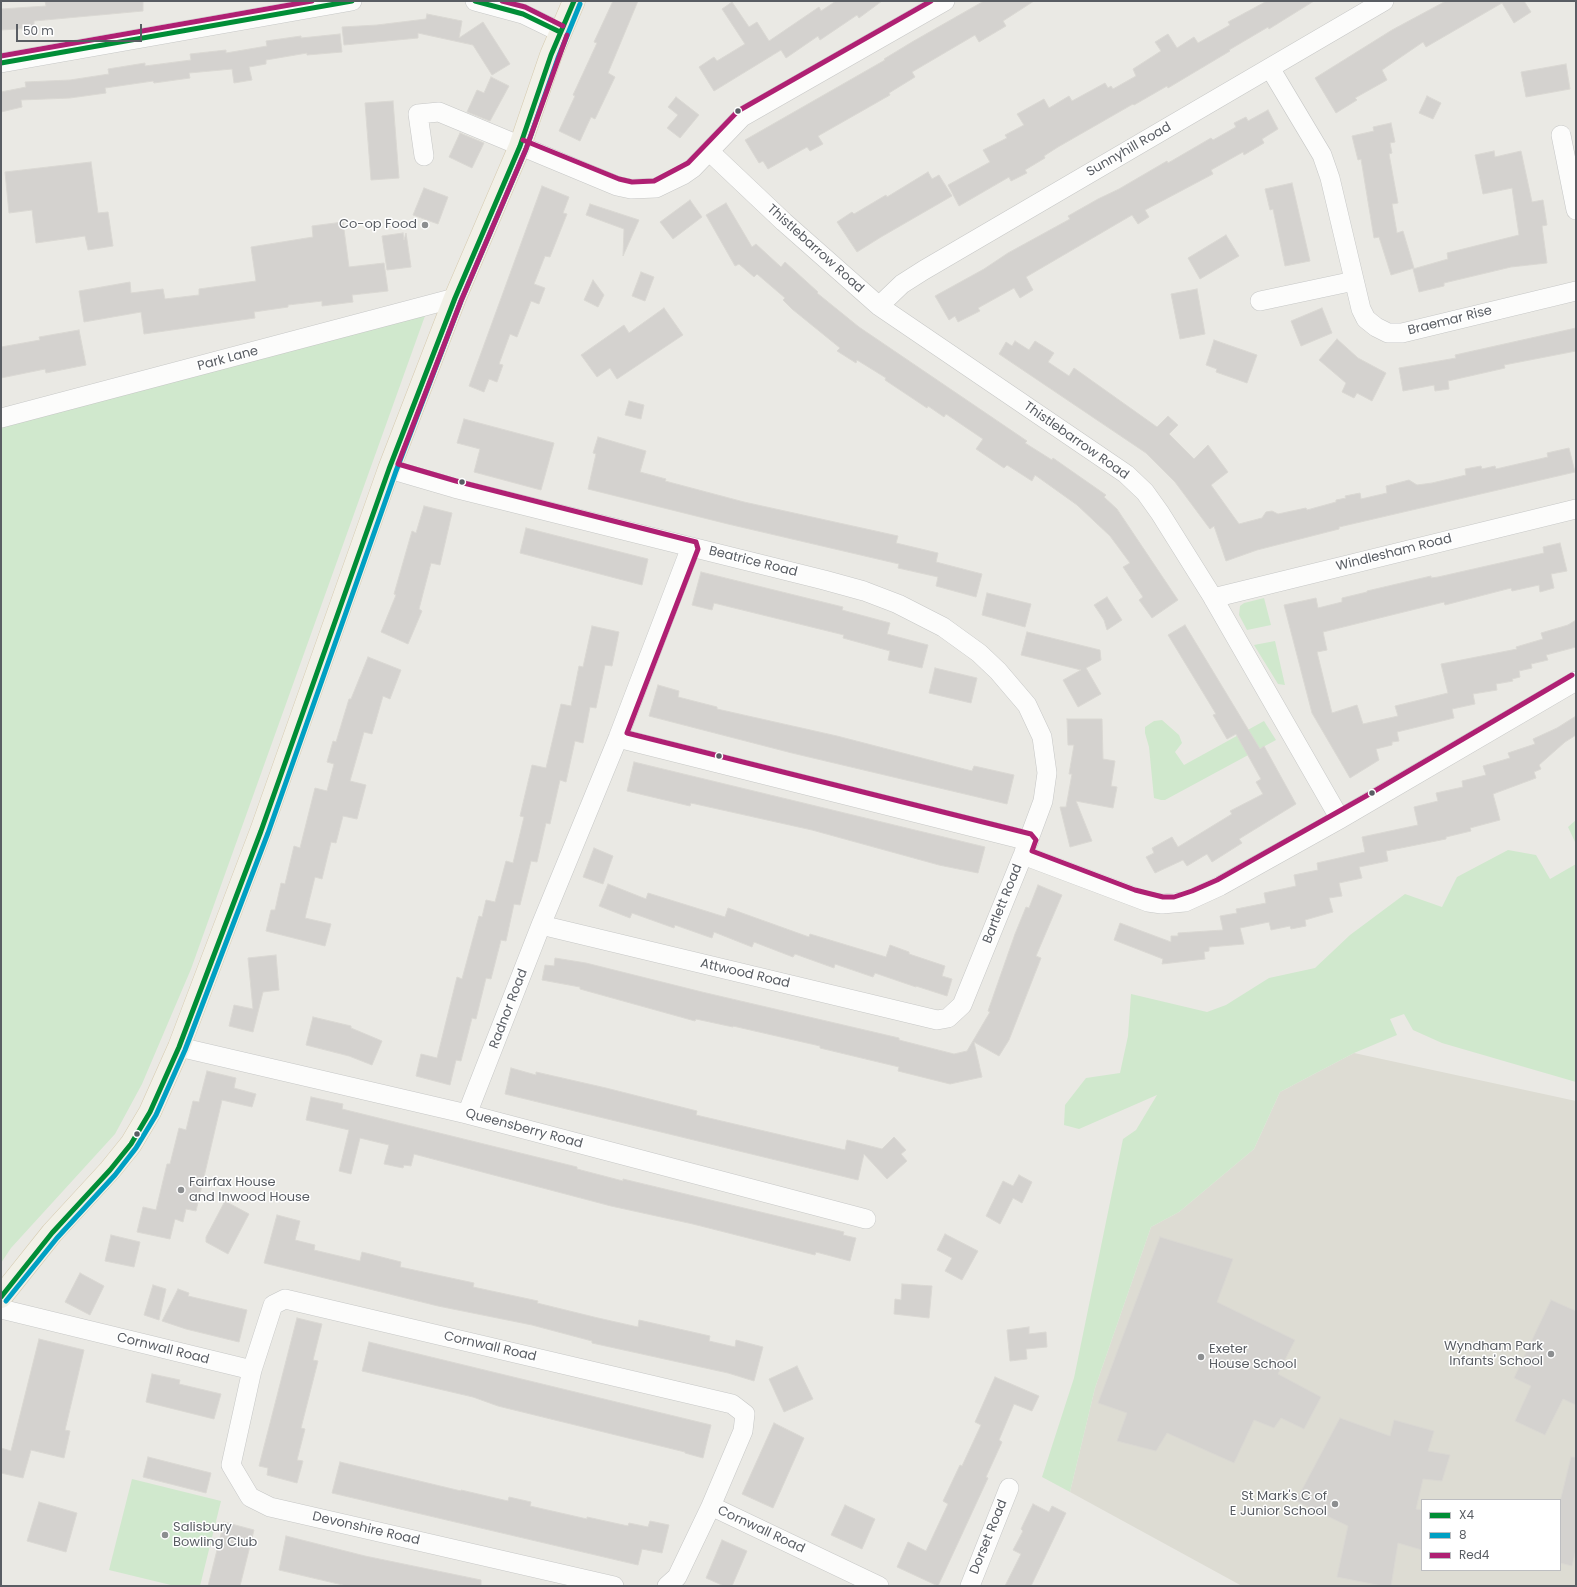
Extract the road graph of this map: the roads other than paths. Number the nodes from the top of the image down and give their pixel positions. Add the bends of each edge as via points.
1 (352, 1) edge
2 (475, 1) edge
3 (574, 1) edge
4 (945, 1) edge
5 (1384, 1) edge
6 (560, 32) junction
7 (1, 63) edge
8 (1270, 68) junction
9 (1561, 135) dead end
10 (520, 146) junction
11 (710, 152) junction
12 (424, 156) dead end
13 (1576, 210) edge
14 (1354, 281) junction
15 (1576, 291) edge
16 (455, 298) junction
17 (1260, 301) dead end
18 (879, 306) junction
19 (1, 418) edge
20 (389, 469) junction
21 (1576, 509) edge
22 (691, 547) junction
23 (1213, 598) junction
24 (1576, 681) edge
25 (1042, 737) joint
26 (618, 738) junction
27 (1340, 819) junction
28 (1026, 848) junction
29 (541, 925) junction
30 (948, 1018) joint
31 (179, 1047) junction
32 (467, 1114) junction
33 (866, 1218) dead end
34 (1, 1297) edge
35 (1, 1309) edge
36 (252, 1370) junction
37 (1009, 1488) dead end
38 (711, 1506) junction
39 (614, 1586) edge
40 (667, 1586) edge
41 (879, 1586) edge
42 (970, 1586) edge

1 - 7 street
2 - 6 street via 523,14
3 - 6 main road
4 - 11 street via 742,117
5 - 8 street, Sunnyhill Road
6 - 10 main road
8 - 14 street, Braemar Rise via 1322,155 1330,178
8 - 18 street, Sunnyhill Road via 924,270 902,284
9 - 13 street
10 - 11 street via 602,181 631,189 656,188 669,183 693,168
10 - 12 street via 439,112 418,114
10 - 16 main road
11 - 18 street, Thistlebarrow Road
14 - 15 street, Braemar Rise via 1366,320 1388,333 1402,333
14 - 17 street
16 - 19 street, Park Lane
16 - 20 main road
18 - 23 street, Thistlebarrow Road via 1126,474 1145,492 1160,513
20 - 22 street, Beatrice Road via 462,490
20 - 31 main road via 266,816
21 - 23 street, Windlesham Road
22 - 25 street, Beatrice Road via 864,591 925,617 963,640 998,671 1027,705
22 - 26 street, Radnor Road
23 - 27 street, Thistlebarrow Road
24 - 27 street
25 - 28 street, Bartlett Road via 1047,773 1046,791
26 - 28 street
26 - 29 street, Radnor Road
27 - 28 street via 1220,886 1175,904 1162,904 1133,897
28 - 30 street, Bartlett Road via 962,1005
29 - 30 street, Attwood Road via 937,1020
29 - 32 street, Radnor Road
31 - 32 street, Queensberry Road
31 - 34 main road via 150,1112 131,1144 52,1232
32 - 33 street, Queensberry Road
35 - 36 street, Cornwall Road
36 - 38 street, Cornwall Road via 274,1305 285,1299 732,1404 745,1414 743,1431
36 - 39 street, Devonshire Road via 231,1465 250,1497 270,1507
37 - 42 street, Dorset Road
38 - 40 street via 677,1577
38 - 41 street, Cornwall Road

